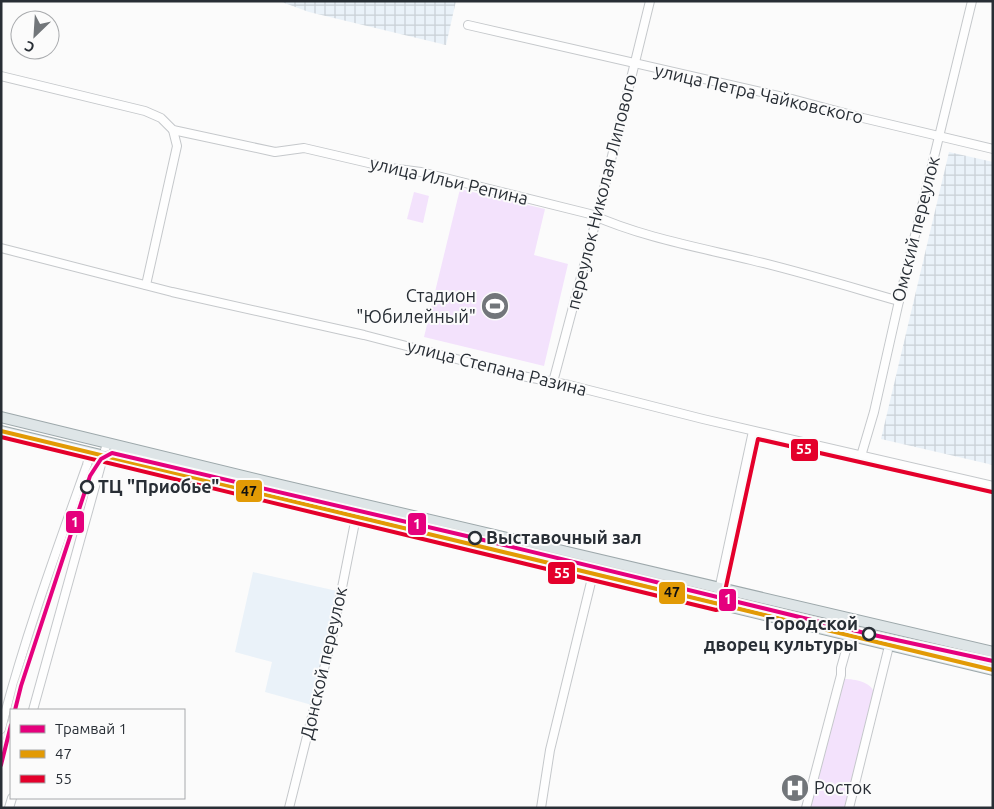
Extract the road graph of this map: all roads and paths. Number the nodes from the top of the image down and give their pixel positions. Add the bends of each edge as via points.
1 (650, 1) edge
2 (972, 1) edge
3 (468, 24) dead end
4 (635, 64) junction
5 (1, 76) edge
6 (174, 130) junction
7 (939, 137) junction
8 (993, 149) edge
9 (597, 217) junction
10 (1, 248) edge
11 (146, 285) junction
12 (898, 301) junction
13 (553, 382) junction
14 (1, 417) edge
15 (1, 431) edge
16 (753, 431) junction
17 (106, 442) junction
18 (90, 452) junction
19 (103, 456) junction
20 (861, 456) junction
21 (993, 486) edge
22 (356, 517) junction
23 (596, 558) junction
24 (593, 574) junction
25 (719, 587) junction
26 (716, 604) junction
27 (850, 636) junction
28 (889, 646) junction
29 (993, 652) edge
30 (993, 670) edge
31 (33, 709) edge
32 (1, 729) edge
33 (289, 808) edge
34 (541, 808) edge
35 (806, 808) edge
36 (849, 808) edge

1 - 4 street, переулок Николая Липового
2 - 7 street, Омский переулок
3 - 4 street, улица Петра Чайковского
4 - 7 street, улица Петра Чайковского via 792,99
4 - 9 street, переулок Николая Липового
5 - 6 street, улица Ильи Репина via 146,111 161,118
6 - 9 street, улица Ильи Репина via 275,152 304,148 420,172
6 - 11 street via 177,146
7 - 8 street, улица Петра Чайковского
7 - 12 street, Омский переулок
9 - 12 street, улица Ильи Репина via 676,243 778,267
9 - 13 street, переулок Николая Липового
10 - 11 street, улица Степана Разина
11 - 13 street, улица Степана Разина via 364,334
12 - 20 street, Омский переулок
13 - 16 street, улица Степана Разина
14 - 17 main road
15 - 18 main road
16 - 20 street, улица Степана Разина
16 - 25 street
17 - 19 street
17 - 23 main road
18 - 19 main road
18 - 32 street via 24,648
19 - 22 main road
19 - 31 street
20 - 21 street, улица Степана Разина
22 - 24 main road
22 - 33 street, Донской переулок via 332,633
23 - 24 main road
23 - 25 main road
24 - 26 main road
24 - 34 street via 550,750
25 - 26 street
25 - 29 main road
26 - 27 main road
27 - 28 main road
27 - 35 street
28 - 30 main road
28 - 36 street

